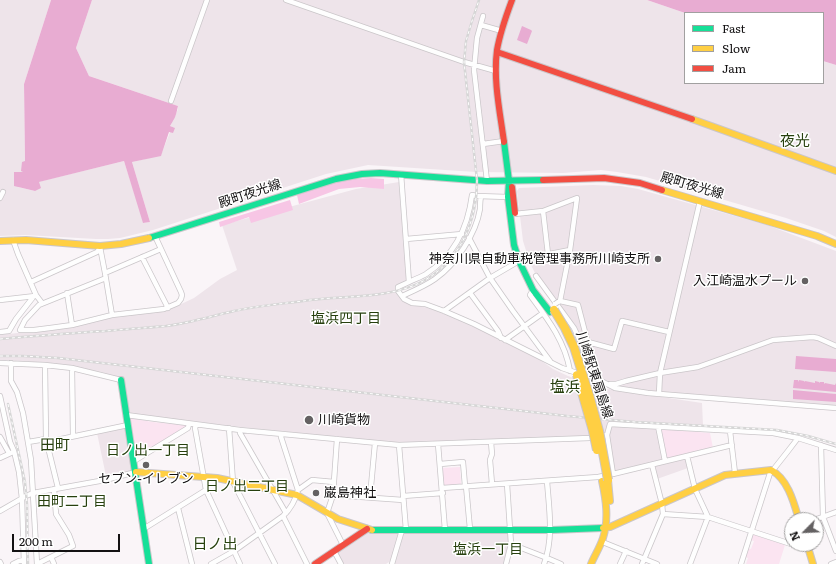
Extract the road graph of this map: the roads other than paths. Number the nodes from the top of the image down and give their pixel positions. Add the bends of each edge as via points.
1 (207, 0) edge
2 (286, 0) edge
3 (512, 0) edge
4 (483, 16) dead end
5 (481, 24) junction
6 (502, 31) junction
7 (497, 52) junction
8 (475, 66) junction
9 (496, 72) junction
10 (171, 101) dead end
11 (504, 141) junction
12 (482, 144) junction
13 (836, 171) edge
14 (401, 174) junction
15 (487, 181) junction
16 (509, 181) junction
17 (3, 192) dead end
18 (480, 196) junction
19 (508, 197) junction
20 (0, 198) edge
21 (700, 201) junction
22 (543, 211) junction
23 (516, 214) junction
24 (462, 234) junction
25 (156, 236) junction
26 (470, 238) junction
27 (406, 239) junction
28 (13, 240) junction
29 (0, 241) edge
30 (836, 244) edge
31 (100, 247) junction
32 (161, 249) junction
33 (570, 250) junction
34 (548, 254) junction
35 (142, 257) junction
36 (522, 260) junction
37 (106, 275) junction
38 (536, 276) dead end
39 (490, 278) junction
40 (30, 282) junction
41 (410, 282) junction
42 (67, 293) junction
43 (470, 293) junction
44 (35, 296) junction
45 (402, 296) junction
46 (0, 300) edge
47 (42, 303) junction
48 (553, 307) junction
49 (168, 308) junction
50 (444, 311) junction
51 (112, 315) junction
52 (72, 325) junction
53 (524, 326) junction
54 (0, 332) edge
55 (669, 332) junction
56 (503, 339) junction
57 (588, 342) junction
58 (836, 346) edge
59 (551, 362) junction
60 (0, 363) edge
61 (11, 363) junction
62 (44, 365) junction
63 (72, 368) junction
64 (570, 371) junction
65 (660, 373) junction
66 (591, 376) junction
67 (597, 378) junction
68 (121, 380) joint
69 (608, 384) junction
70 (659, 394) junction
71 (0, 396) edge
72 (836, 408) edge
73 (126, 415) junction
74 (189, 424) junction
75 (196, 424) junction
76 (128, 425) junction
77 (658, 426) junction
78 (229, 428) junction
79 (240, 430) junction
80 (730, 431) junction
81 (281, 434) junction
82 (607, 435) junction
83 (73, 436) junction
84 (0, 437) edge
85 (798, 438) junction
86 (337, 439) junction
87 (46, 441) junction
88 (28, 442) junction
89 (491, 442) junction
90 (374, 443) junction
91 (438, 444) junction
92 (399, 445) junction
93 (732, 445) junction
94 (821, 445) junction
95 (836, 450) edge
96 (14, 451) junction
97 (9, 453) junction
98 (686, 456) junction
99 (0, 458) edge
100 (134, 462) junction
101 (665, 462) junction
102 (440, 464) junction
103 (652, 465) junction
104 (772, 470) junction
105 (136, 472) junction
106 (735, 474) junction
107 (205, 478) junction
108 (605, 478) junction
109 (547, 481) junction
110 (233, 482) junction
111 (334, 482) junction
112 (492, 484) junction
113 (507, 484) junction
114 (466, 486) junction
115 (695, 488) junction
116 (56, 489) junction
117 (206, 490) junction
118 (273, 490) junction
119 (442, 491) junction
120 (298, 492) junction
121 (33, 493) junction
122 (333, 495) junction
123 (22, 498) junction
124 (370, 498) junction
125 (403, 498) junction
126 (662, 504) junction
127 (178, 508) junction
128 (0, 511) edge
129 (796, 512) edge
130 (823, 512) edge
131 (836, 512) edge
132 (327, 513) junction
133 (285, 514) junction
134 (663, 514) junction
135 (708, 517) junction
136 (824, 517) edge
137 (824, 520) edge
138 (145, 528) junction
139 (608, 528) junction
140 (367, 529) junction
141 (470, 529) junction
142 (404, 530) junction
143 (445, 530) junction
144 (550, 530) junction
145 (510, 531) junction
146 (751, 531) junction
147 (259, 532) junction
148 (784, 542) edge
149 (605, 543) junction
150 (511, 544) junction
151 (343, 545) junction
152 (234, 551) junction
153 (334, 551) junction
154 (626, 551) junction
155 (836, 551) edge
156 (809, 552) edge
157 (51, 557) junction
158 (547, 558) junction
159 (644, 559) junction
160 (24, 562) edge
161 (836, 562) edge
162 (391, 563) edge
163 (13, 564) edge
164 (37, 564) edge
165 (54, 564) edge
166 (150, 564) edge
167 (192, 564) edge
168 (211, 564) edge
169 (240, 564) edge
170 (275, 564) edge
171 (307, 564) edge
172 (315, 564) edge
173 (341, 564) edge
174 (506, 564) edge
175 (544, 564) edge
176 (561, 564) edge
177 (591, 564) edge
178 (597, 564) edge
179 (620, 564) edge
180 (642, 564) edge
181 (657, 564) edge
182 (690, 564) edge
183 (741, 564) edge
184 (813, 564) edge
185 (831, 564) edge

1 - 10 street
2 - 8 street
3 - 6 main road, 川崎駅東扇島線
4 - 5 street
5 - 6 street
5 - 8 street
6 - 7 main road, 川崎駅東扇島線
7 - 9 main road, 川崎駅東扇島線
7 - 13 main road
8 - 9 street
8 - 12 street
9 - 11 main road, 川崎駅東扇島線
11 - 12 street
11 - 16 main road, 川崎駅東扇島線
12 - 15 street
14 - 15 main road, 殿町夜光線
14 - 25 main road, 殿町夜光線 via 344,177
14 - 27 street
15 - 16 main road, 殿町夜光線
16 - 19 main road, 川崎駅東扇島線
16 - 21 main road, 殿町夜光線 via 604,178 640,183
16 - 23 main road, 川崎駅東扇島線 via 513,188
17 - 20 street
18 - 19 street
18 - 24 street via 472,195
18 - 26 street via 480,209
19 - 36 main road, 川崎駅東扇島線 via 514,245
21 - 30 main road, 殿町夜光線
21 - 55 street
22 - 23 street
22 - 33 street via 577,198
22 - 34 street
23 - 36 main road, 川崎駅東扇島線
24 - 27 street
24 - 41 street via 439,264
25 - 31 main road, 殿町夜光線
25 - 32 street
26 - 39 street
26 - 45 street via 443,272 429,283
27 - 41 street
28 - 29 main road, 殿町夜光線
28 - 31 main road, 殿町夜光線
28 - 40 street
31 - 37 street
31 - 40 street via 97,252
32 - 35 street
32 - 49 street via 182,295 178,303
33 - 34 street
33 - 48 street
34 - 36 street
35 - 37 street
35 - 49 street
36 - 39 street
36 - 48 main road, 川崎駅東扇島線 via 536,285
36 - 48 main road, 川崎駅東扇島線 via 533,290
37 - 42 street
37 - 51 street
38 - 66 street via 574,328
39 - 43 street
39 - 53 street
40 - 44 street
41 - 45 street via 398,287
42 - 47 street
42 - 52 street
43 - 50 street
43 - 56 street
44 - 46 street
44 - 47 street
44 - 54 street via 16,318 9,331
45 - 50 street via 412,303 425,304
47 - 52 street via 25,320 20,330
48 - 53 street
48 - 57 street via 578,305
48 - 64 street via 550,323 560,341
48 - 108 main road, 川崎駅東扇島線, bridge via 574,346 590,398 599,431
49 - 51 street
50 - 56 street
51 - 52 street
53 - 56 street
53 - 59 street
55 - 57 street via 622,321 614,349
55 - 65 street
56 - 59 street
57 - 67 street
58 - 65 street via 813,337 773,340 698,367
59 - 64 street
60 - 61 street
61 - 62 street
61 - 88 street via 11,381 23,413
62 - 63 street
62 - 87 street
63 - 68 street
63 - 83 street
64 - 66 street
65 - 69 street
65 - 70 street
66 - 67 street
67 - 69 street
68 - 73 main road
69 - 70 street via 615,388
70 - 72 street
71 - 96 street
73 - 74 street
73 - 76 main road
74 - 75 street
74 - 100 street via 188,428
75 - 78 street
75 - 107 street
76 - 83 street
76 - 100 main road
77 - 80 street
77 - 82 street via 610,424
77 - 101 street
78 - 79 street
78 - 110 street
79 - 81 street
79 - 118 street
80 - 85 street
80 - 93 street
81 - 86 street
81 - 120 street
82 - 89 street
82 - 108 street
83 - 87 street
84 - 97 street
85 - 94 street
85 - 104 street
86 - 90 street
86 - 111 street
87 - 88 street
87 - 116 street
88 - 121 street
89 - 91 street
89 - 112 street
90 - 92 street
90 - 124 street
91 - 92 street
91 - 102 street
92 - 125 street
93 - 98 street
93 - 106 street
94 - 95 street
94 - 130 street
96 - 97 street
96 - 123 street
97 - 99 street
98 - 101 street
98 - 115 street
100 - 105 main road
101 - 103 street
102 - 114 street via 463,462
102 - 119 street
103 - 108 street
103 - 126 street
104 - 106 main road
104 - 129 main road via 789,491
104 - 146 street
105 - 107 main road
105 - 116 street
105 - 138 main road
106 - 115 main road via 724,475
107 - 110 main road
107 - 117 street
108 - 109 street
108 - 139 main road, 川崎駅東扇島線 via 610,501
109 - 113 street
109 - 144 street
110 - 118 main road
110 - 147 street
111 - 120 street via 312,480
111 - 122 street
112 - 113 street
112 - 114 street
113 - 145 street
114 - 119 street
114 - 141 street
115 - 126 main road
115 - 135 street
116 - 121 street
116 - 157 street via 56,514 73,546
117 - 127 street
117 - 152 street
118 - 120 main road
118 - 133 street
119 - 125 street
119 - 143 street
120 - 132 main road
120 - 133 street
121 - 123 street
121 - 164 street
122 - 124 street
122 - 132 street
123 - 128 street
123 - 160 street
124 - 125 street
125 - 142 street
126 - 134 street
126 - 139 main road
127 - 138 street
127 - 167 street
131 - 136 street
132 - 140 main road
132 - 151 street
133 - 147 street
133 - 171 street
134 - 135 street
134 - 159 street
135 - 146 street
135 - 182 street
137 - 155 street
138 - 166 main road
139 - 144 main road
139 - 149 main road, 川崎駅東扇島線
139 - 177 main road, 川崎駅東扇島線
140 - 142 main road
140 - 151 main road
141 - 143 main road
141 - 145 main road
142 - 143 main road
142 - 162 street
144 - 145 main road
144 - 158 street
145 - 150 street
146 - 148 street
146 - 183 street
147 - 152 street
147 - 170 street
149 - 154 street
149 - 178 main road, 川崎駅東扇島線
150 - 158 street
150 - 174 street
151 - 153 main road
152 - 168 street
152 - 169 street
153 - 172 main road
153 - 173 street
154 - 159 street
154 - 179 street
156 - 184 main road
157 - 164 street
157 - 165 street
158 - 175 street
158 - 176 street
159 - 180 street
159 - 181 street
160 - 163 street via 18,561
161 - 185 street

